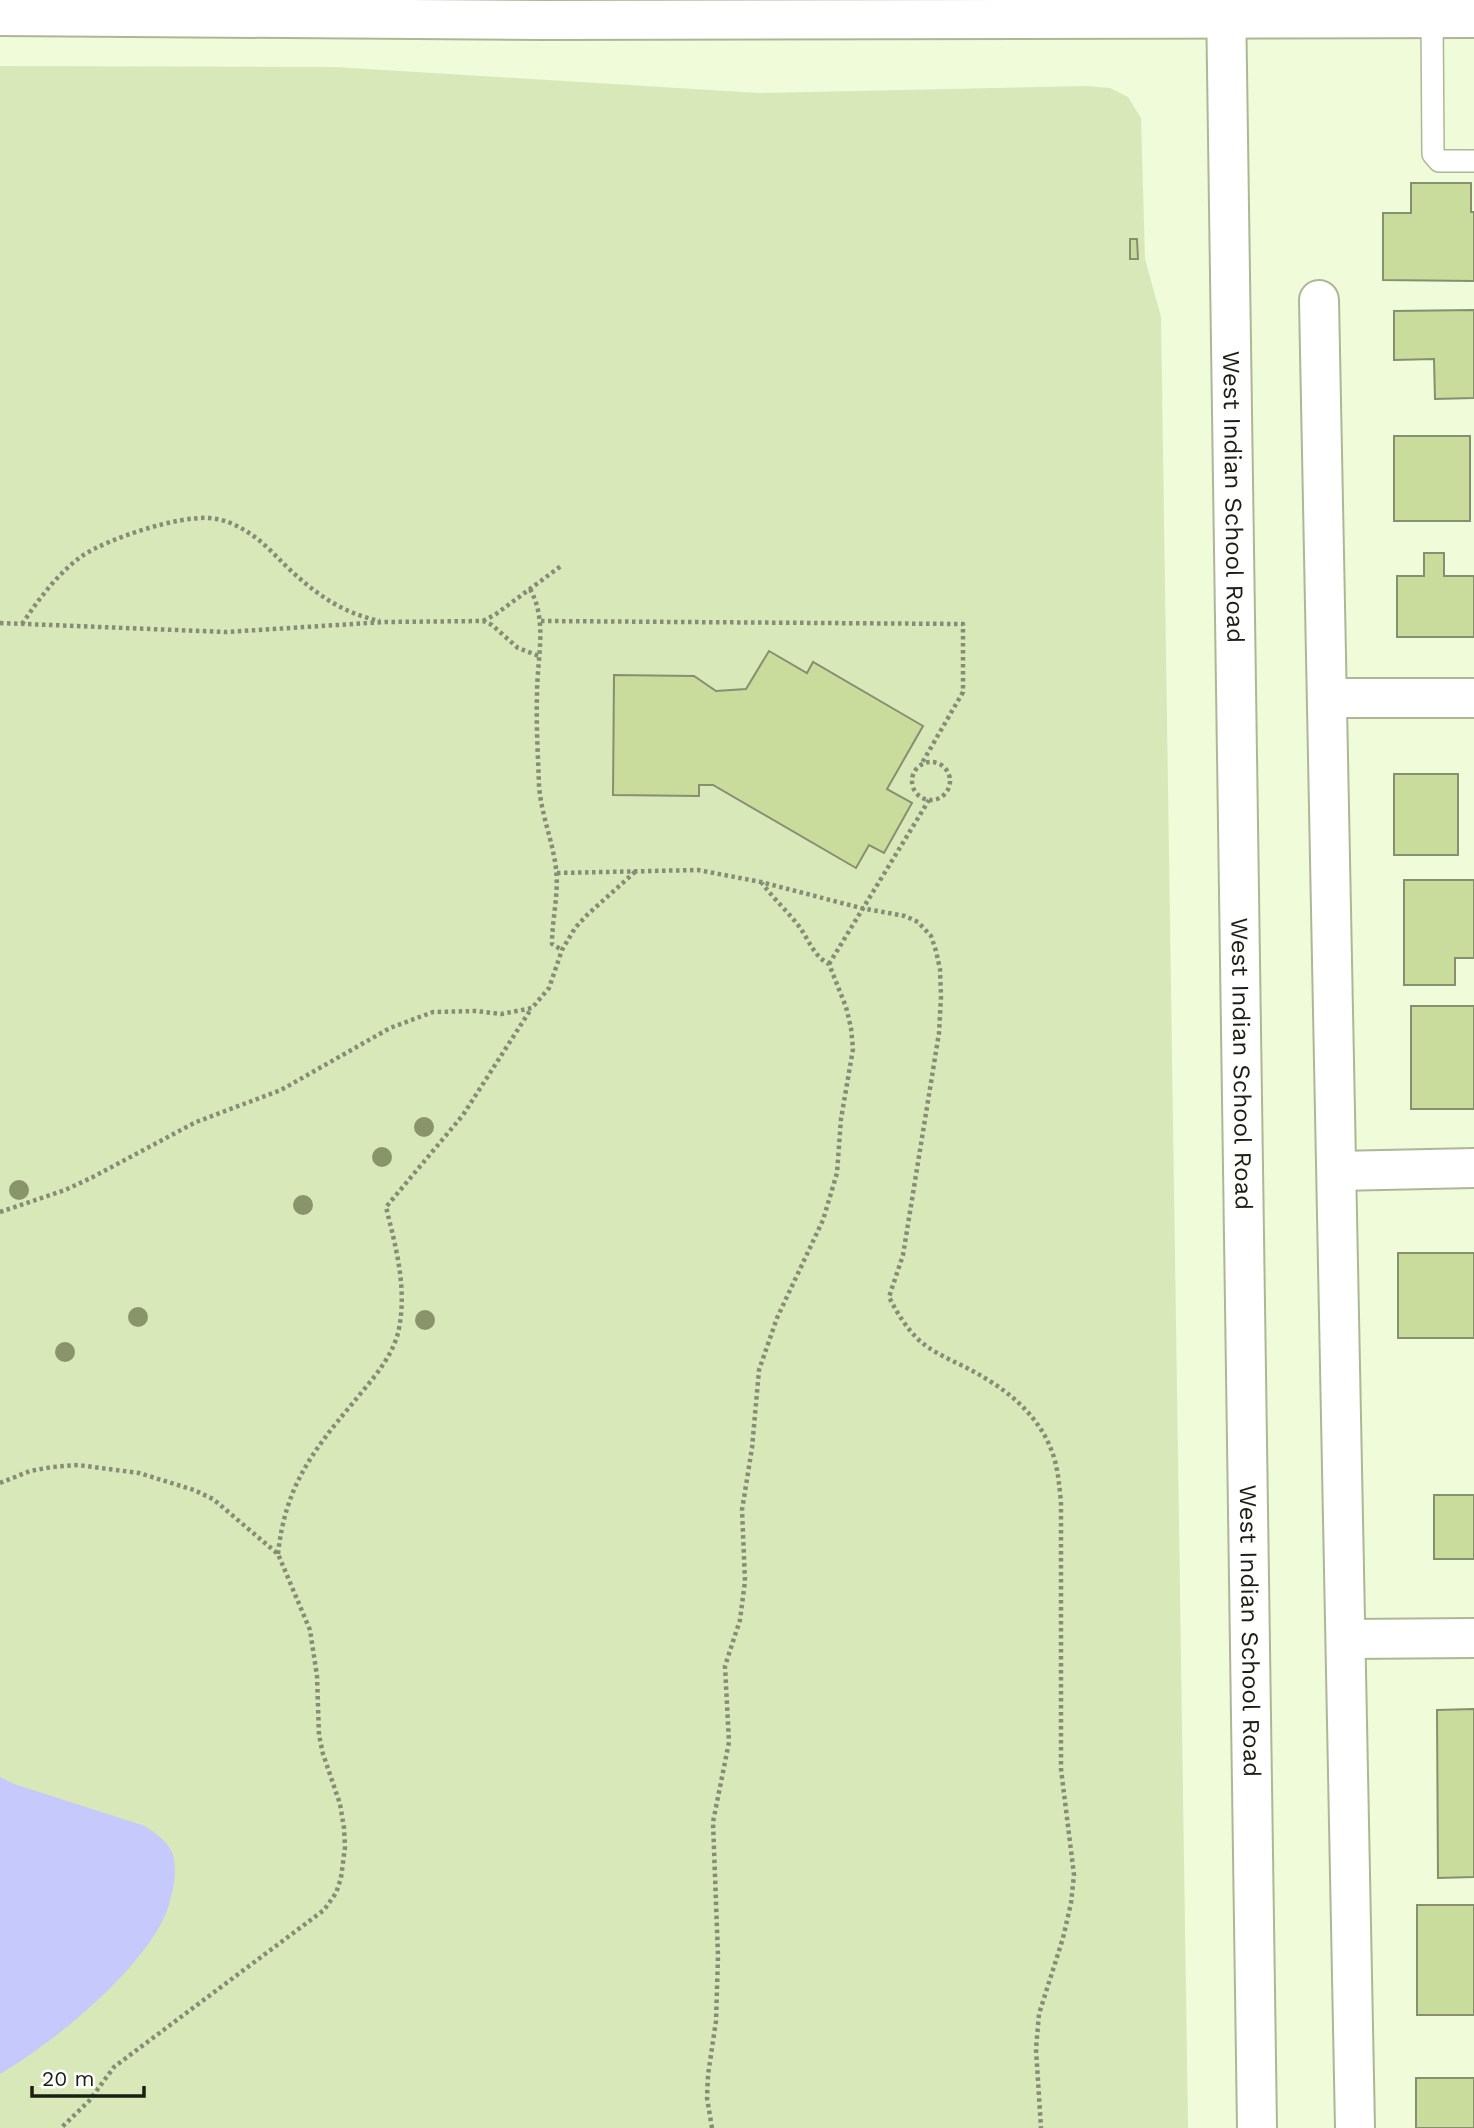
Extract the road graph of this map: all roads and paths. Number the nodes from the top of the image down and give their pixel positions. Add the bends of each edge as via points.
1 (385, 9) edge
2 (1226, 10) edge
3 (0, 16) edge
4 (1432, 18) junction
5 (1474, 18) edge
6 (1474, 161) edge
7 (1319, 300) dead end
8 (561, 566) dead end
9 (530, 589) junction
10 (483, 621) junction
11 (541, 621) junction
12 (385, 622) junction
13 (0, 623) edge
14 (22, 625) junction
15 (539, 656) junction
16 (1328, 698) junction
17 (1474, 698) edge
18 (922, 763) junction
19 (929, 800) junction
20 (636, 871) junction
21 (557, 873) junction
22 (761, 882) junction
23 (861, 908) junction
24 (562, 950) junction
25 (829, 964) junction
26 (532, 1008) junction
27 (1474, 1168) edge
28 (1337, 1171) junction
29 (0, 1212) edge
30 (0, 1483) edge
31 (278, 1554) junction
32 (1474, 1638) edge
33 (1346, 1639) junction
34 (61, 2128) edge
35 (712, 2128) edge
36 (1041, 2128) edge
37 (1257, 2128) edge
38 (1355, 2128) edge

1 - 2 main road via 544,20
1 - 3 main road
2 - 4 main road
2 - 37 main road, West Indian School Road
4 - 5 main road
4 - 6 lane via 1433,154 1438,161
7 - 16 main road
8 - 9 path
9 - 10 path
9 - 11 path
10 - 12 path
10 - 15 path via 518,648
11 - 15 path
11 - 18 path via 963,624 963,692
12 - 14 path via 226,632
12 - 14 path via 328,601 236,525 196,518 128,536 82,556 51,584
13 - 14 path
15 - 21 path via 539,788
16 - 17 main road
16 - 28 main road
18 - 19 path via 911,783 917,795
18 - 19 path via 940,764 950,779 942,796
19 - 23 path
20 - 21 path
20 - 22 path via 698,870
20 - 24 path via 587,915
21 - 24 path via 552,944
22 - 23 path
22 - 25 path via 803,932 815,954
23 - 25 path
23 - 36 path via 918,922 931,936 940,969 941,1009 932,1088 903,1255 889,1297 919,1340 987,1379 1023,1407 1044,1436 1058,1470 1061,1769 1074,1875 1063,1938 1039,2014
24 - 26 path via 549,988
25 - 35 path via 846,1007 853,1049 837,1173 823,1220 777,1318 759,1370 743,1502 745,1581 740,1620 725,1666 729,1742 713,1822 718,1956 707,2098
26 - 29 path via 501,1014 433,1012 390,1028 281,1090 196,1122 83,1182
26 - 31 path via 463,1115 386,1207 403,1294 397,1336 377,1374 301,1472
27 - 28 main road
28 - 33 main road
30 - 31 path via 30,1471 78,1465 139,1473 213,1499
31 - 34 path via 310,1630 314,1651 319,1735 344,1828 336,1894 303,1927 114,2067
32 - 33 main road
33 - 38 main road

